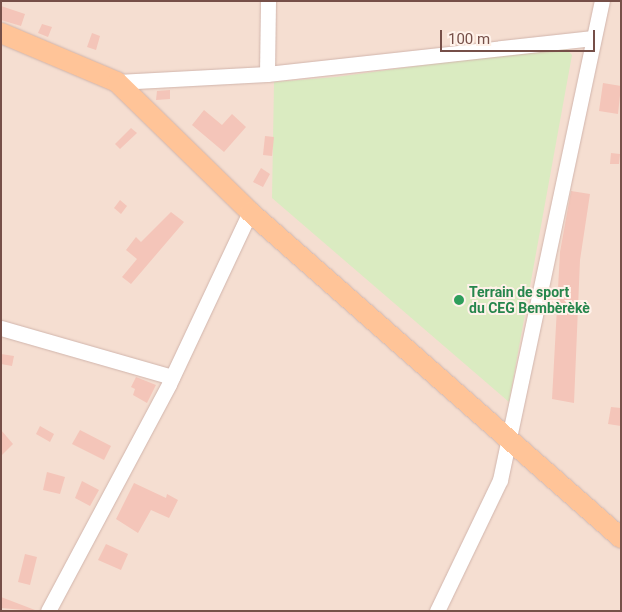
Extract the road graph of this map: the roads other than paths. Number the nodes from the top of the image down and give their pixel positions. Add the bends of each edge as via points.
1 (268, 1) edge
2 (602, 1) edge
3 (1, 33) edge
4 (593, 38) junction
5 (267, 74) junction
6 (117, 82) junction
7 (250, 212) junction
8 (1, 328) edge
9 (172, 377) junction
10 (510, 437) junction
11 (621, 538) edge
12 (48, 611) edge
13 (438, 611) edge

1 - 5 street
2 - 4 street
3 - 6 main road
4 - 5 street
4 - 10 street
5 - 6 street
6 - 7 main road
7 - 9 street
7 - 10 main road
8 - 9 street
9 - 12 street
10 - 11 main road
10 - 13 street via 500,480

